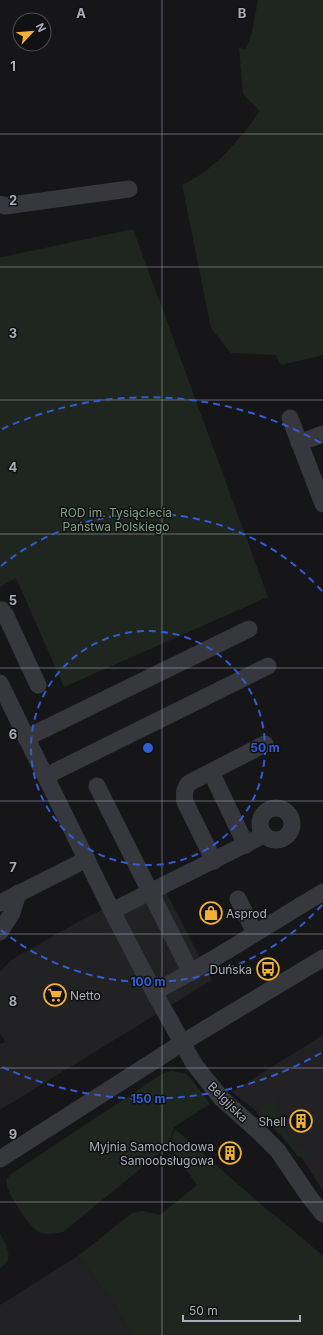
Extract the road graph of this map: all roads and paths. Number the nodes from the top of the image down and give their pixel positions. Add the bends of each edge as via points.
1 (129, 189) dead end
2 (0, 204) edge
3 (290, 418) dead end
4 (323, 434) edge
5 (299, 443) junction
6 (323, 504) edge
7 (0, 610) edge
8 (249, 629) dead end
9 (268, 666) dead end
10 (0, 682) edge
11 (38, 685) dead end
12 (26, 738) junction
13 (265, 744) dead end
14 (211, 772) junction
15 (46, 776) junction
16 (97, 786) dead end
17 (262, 830) dead end
18 (244, 839) junction
19 (87, 858) junction
20 (214, 861) junction
21 (150, 892) junction
22 (323, 892) edge
23 (18, 893) junction
24 (238, 899) dead end
25 (0, 903) edge
26 (112, 911) junction
27 (0, 932) edge
28 (254, 933) junction
29 (323, 958) edge
30 (191, 973) junction
31 (154, 992) junction
32 (182, 1042) junction
33 (0, 1159) edge
34 (323, 1214) edge

1 - 2 street via 5,206
3 - 5 street
4 - 5 street
5 - 6 street
7 - 11 street via 6,616
8 - 12 street
9 - 15 street
10 - 12 street, Belgijska
12 - 15 street, Belgijska
13 - 14 street
14 - 18 street
14 - 20 street via 189,783 184,794 185,802
15 - 19 street, Belgijska
16 - 21 street
17 - 18 street
18 - 20 street
19 - 23 street
19 - 26 street, Belgijska
20 - 21 street
21 - 26 street
21 - 30 street
22 - 28 street
23 - 25 street
23 - 27 street via 12,913
24 - 28 street
26 - 31 street, Belgijska
28 - 30 street
29 - 32 street
30 - 31 street
31 - 32 street, Belgijska
32 - 33 street
32 - 34 street, Belgijska via 194,1064 211,1086 228,1106 278,1151

